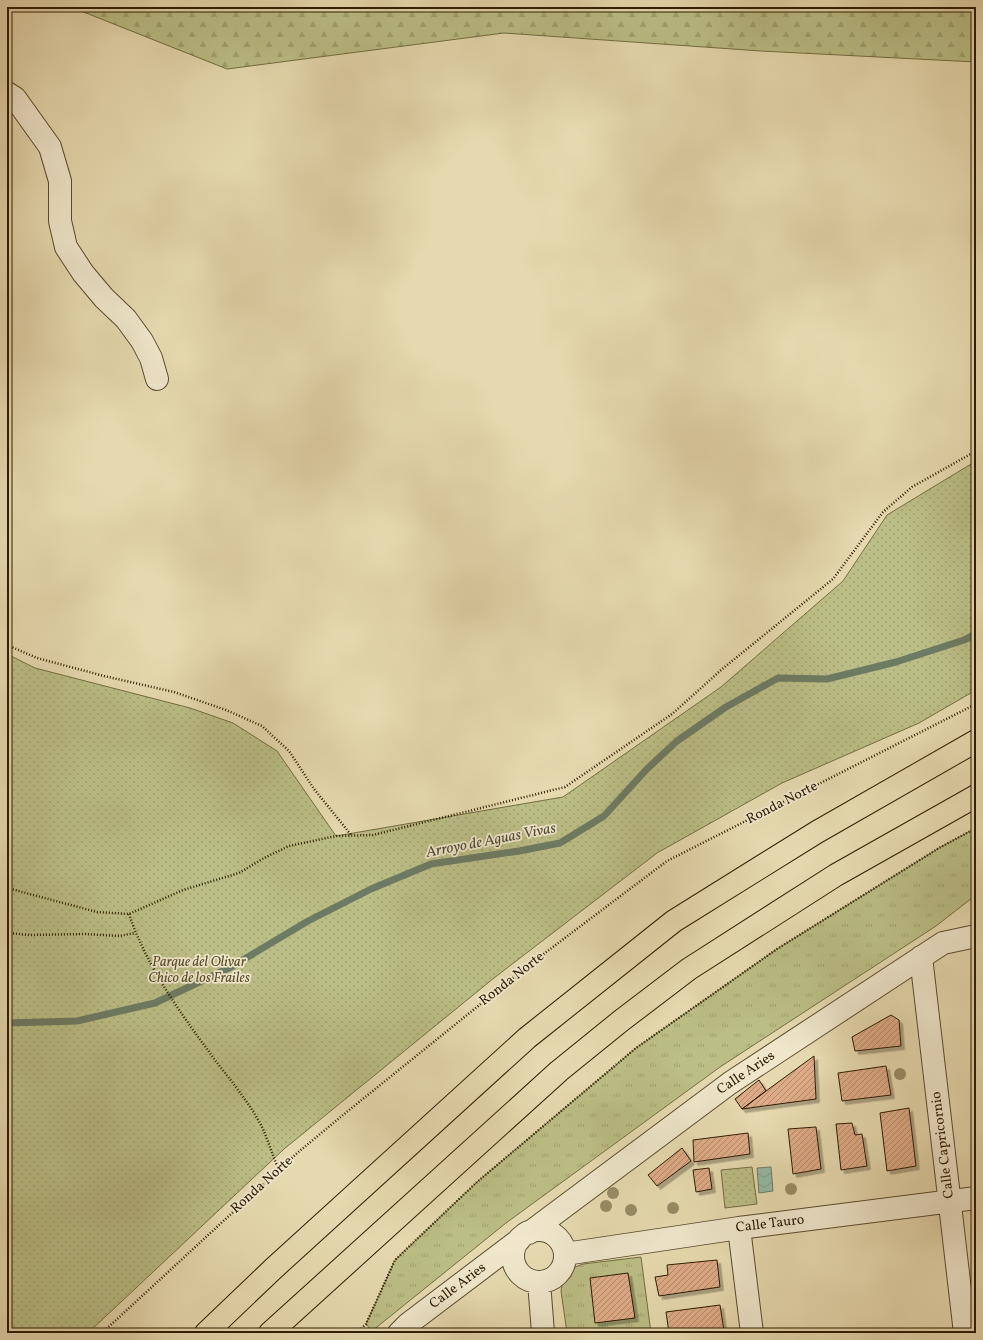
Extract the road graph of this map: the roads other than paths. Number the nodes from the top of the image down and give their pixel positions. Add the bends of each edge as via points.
1 (7, 94) edge
2 (157, 379) dead end
3 (976, 741) edge
4 (976, 796) edge
5 (976, 936) edge
6 (921, 958) junction
7 (976, 1198) edge
8 (949, 1202) junction
9 (739, 1228) junction
10 (524, 1236) junction
11 (565, 1254) junction
12 (539, 1282) junction
13 (206, 1333) edge
14 (270, 1333) edge
15 (399, 1333) edge
16 (543, 1333) edge
17 (752, 1333) edge
18 (965, 1333) edge

1 - 2 street via 15,98 50,147 60,181 60,221 66,247 83,273 126,319 142,341 151,358
3 - 13 highway via 817,832 674,921 527,1038 273,1268
4 - 14 highway via 829,880 689,968 559,1071
5 - 6 street, Calle Aries via 943,944
6 - 8 street, Calle Capricornio
6 - 10 street, Calle Aries via 730,1083
7 - 8 street, Calle Tauro
8 - 9 street, Calle Tauro
8 - 18 street, Calle Capricornio
9 - 11 street, Calle Tauro
9 - 17 street
10 - 11 street via 542,1230 551,1233 563,1245
10 - 12 street via 515,1248 515,1263 524,1276
10 - 15 street, Calle Aries
11 - 12 street via 561,1270 555,1276
12 - 16 street

